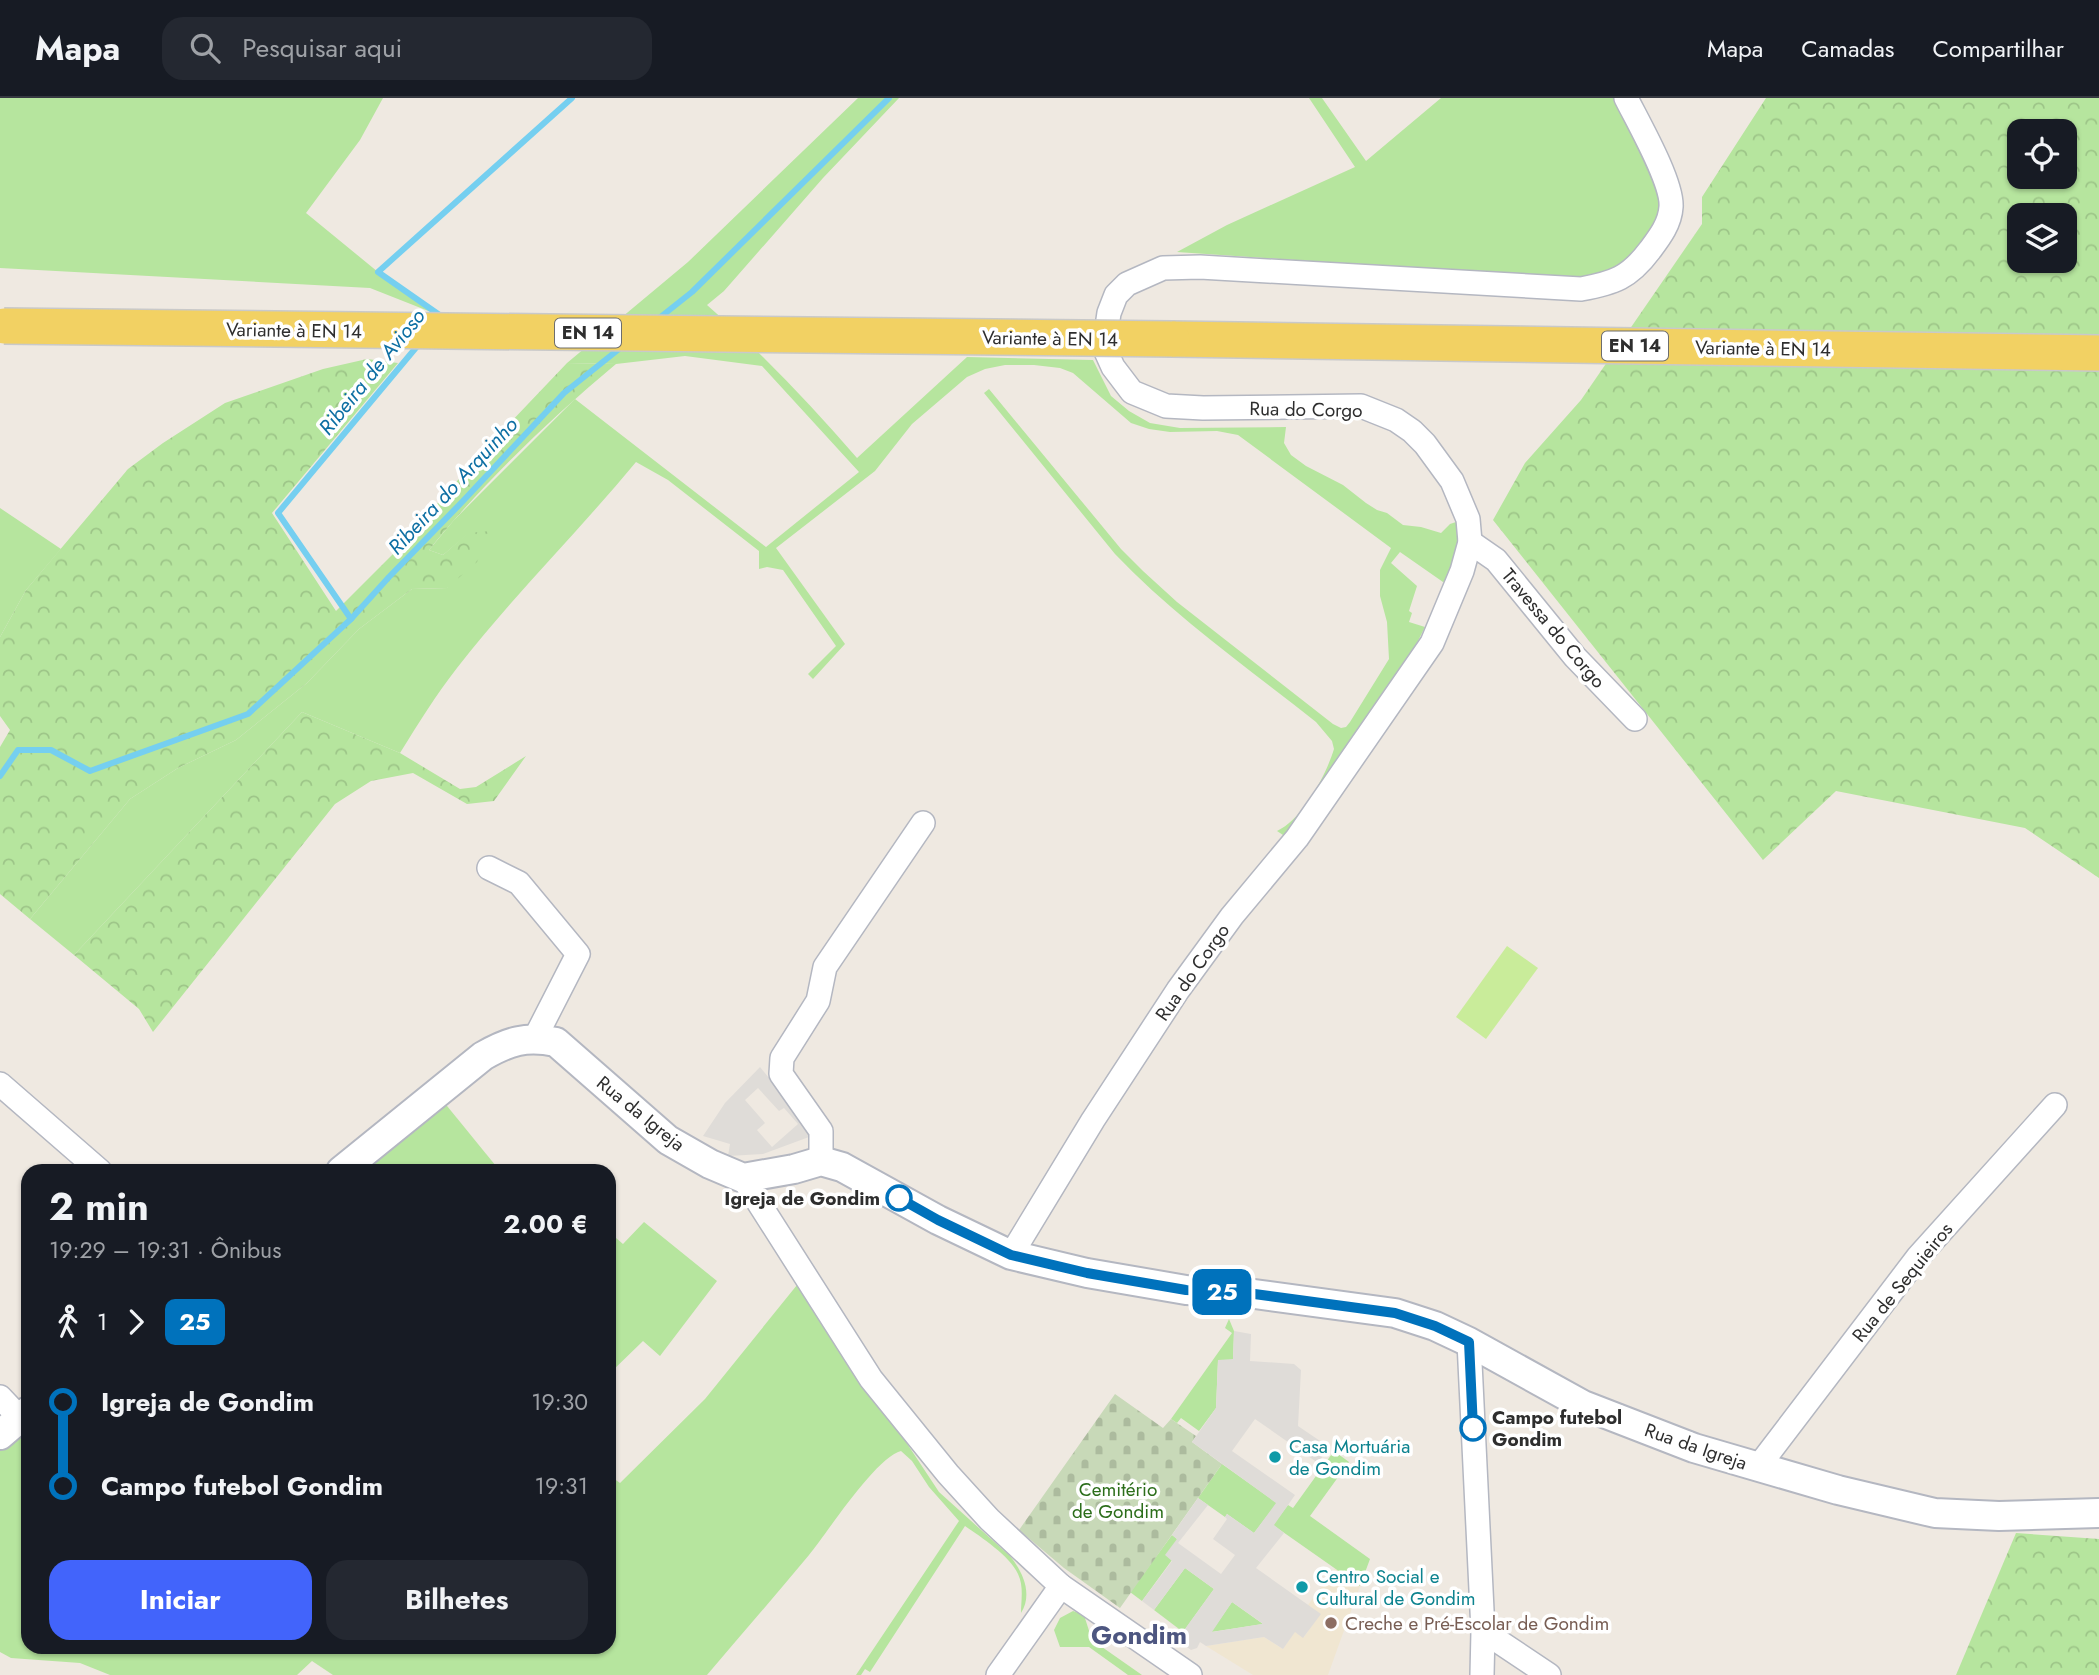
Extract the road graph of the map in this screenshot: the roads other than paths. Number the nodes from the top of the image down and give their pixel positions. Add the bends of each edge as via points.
1 (1626, 98) edge
2 (2, 326) edge
3 (2099, 353) edge
4 (1470, 542) junction
5 (1635, 719) dead end
6 (923, 824) dead end
7 (489, 868) dead end
8 (535, 1038) junction
9 (0, 1084) edge
10 (2055, 1105) dead end
11 (821, 1161) junction
12 (92, 1164) edge
13 (350, 1164) edge
14 (743, 1178) junction
15 (1011, 1255) junction
16 (1469, 1342) junction
17 (0, 1396) edge
18 (16, 1421) edge
19 (1758, 1467) junction
20 (2099, 1513) edge
21 (1060, 1586) junction
22 (1483, 1631) junction
23 (998, 1675) edge
24 (1190, 1675) edge
25 (1482, 1675) edge
26 (1549, 1675) edge

1 - 4 street, Rua do Corgo via 1668,185 1672,204 1660,237 1630,272 1611,283 1581,289 1163,268 1127,284 1116,295 1109,313 1104,347 1113,367 1132,392 1166,406 1361,406 1396,420 1425,443 1452,481 1468,519
2 - 3 main road, Variante à EN 14 / EN 14, bridge
4 - 5 street, Travessa do Corgo via 1496,560 1575,657
4 - 15 street, Rua do Corgo via 1432,643 1297,838 1178,990
6 - 11 street via 825,967 818,1001 782,1058 781,1074 821,1131
7 - 8 street via 519,883 579,954
8 - 13 street via 504,1044 482,1056
8 - 14 street, Rua da Igreja via 556,1042 668,1140
9 - 12 street
10 - 19 street, Rua de Sequieiros via 1918,1257
11 - 14 street
11 - 15 street, Rua da Igreja via 842,1167
14 - 21 street via 871,1379 989,1519
15 - 16 street, Rua da Igreja via 1186,1290 1247,1293 1395,1313
16 - 19 street, Rua da Igreja via 1583,1405
16 - 22 street
17 - 18 street
19 - 20 street, Rua da Igreja via 1935,1513
21 - 23 street
21 - 24 street
22 - 25 street
22 - 26 street

